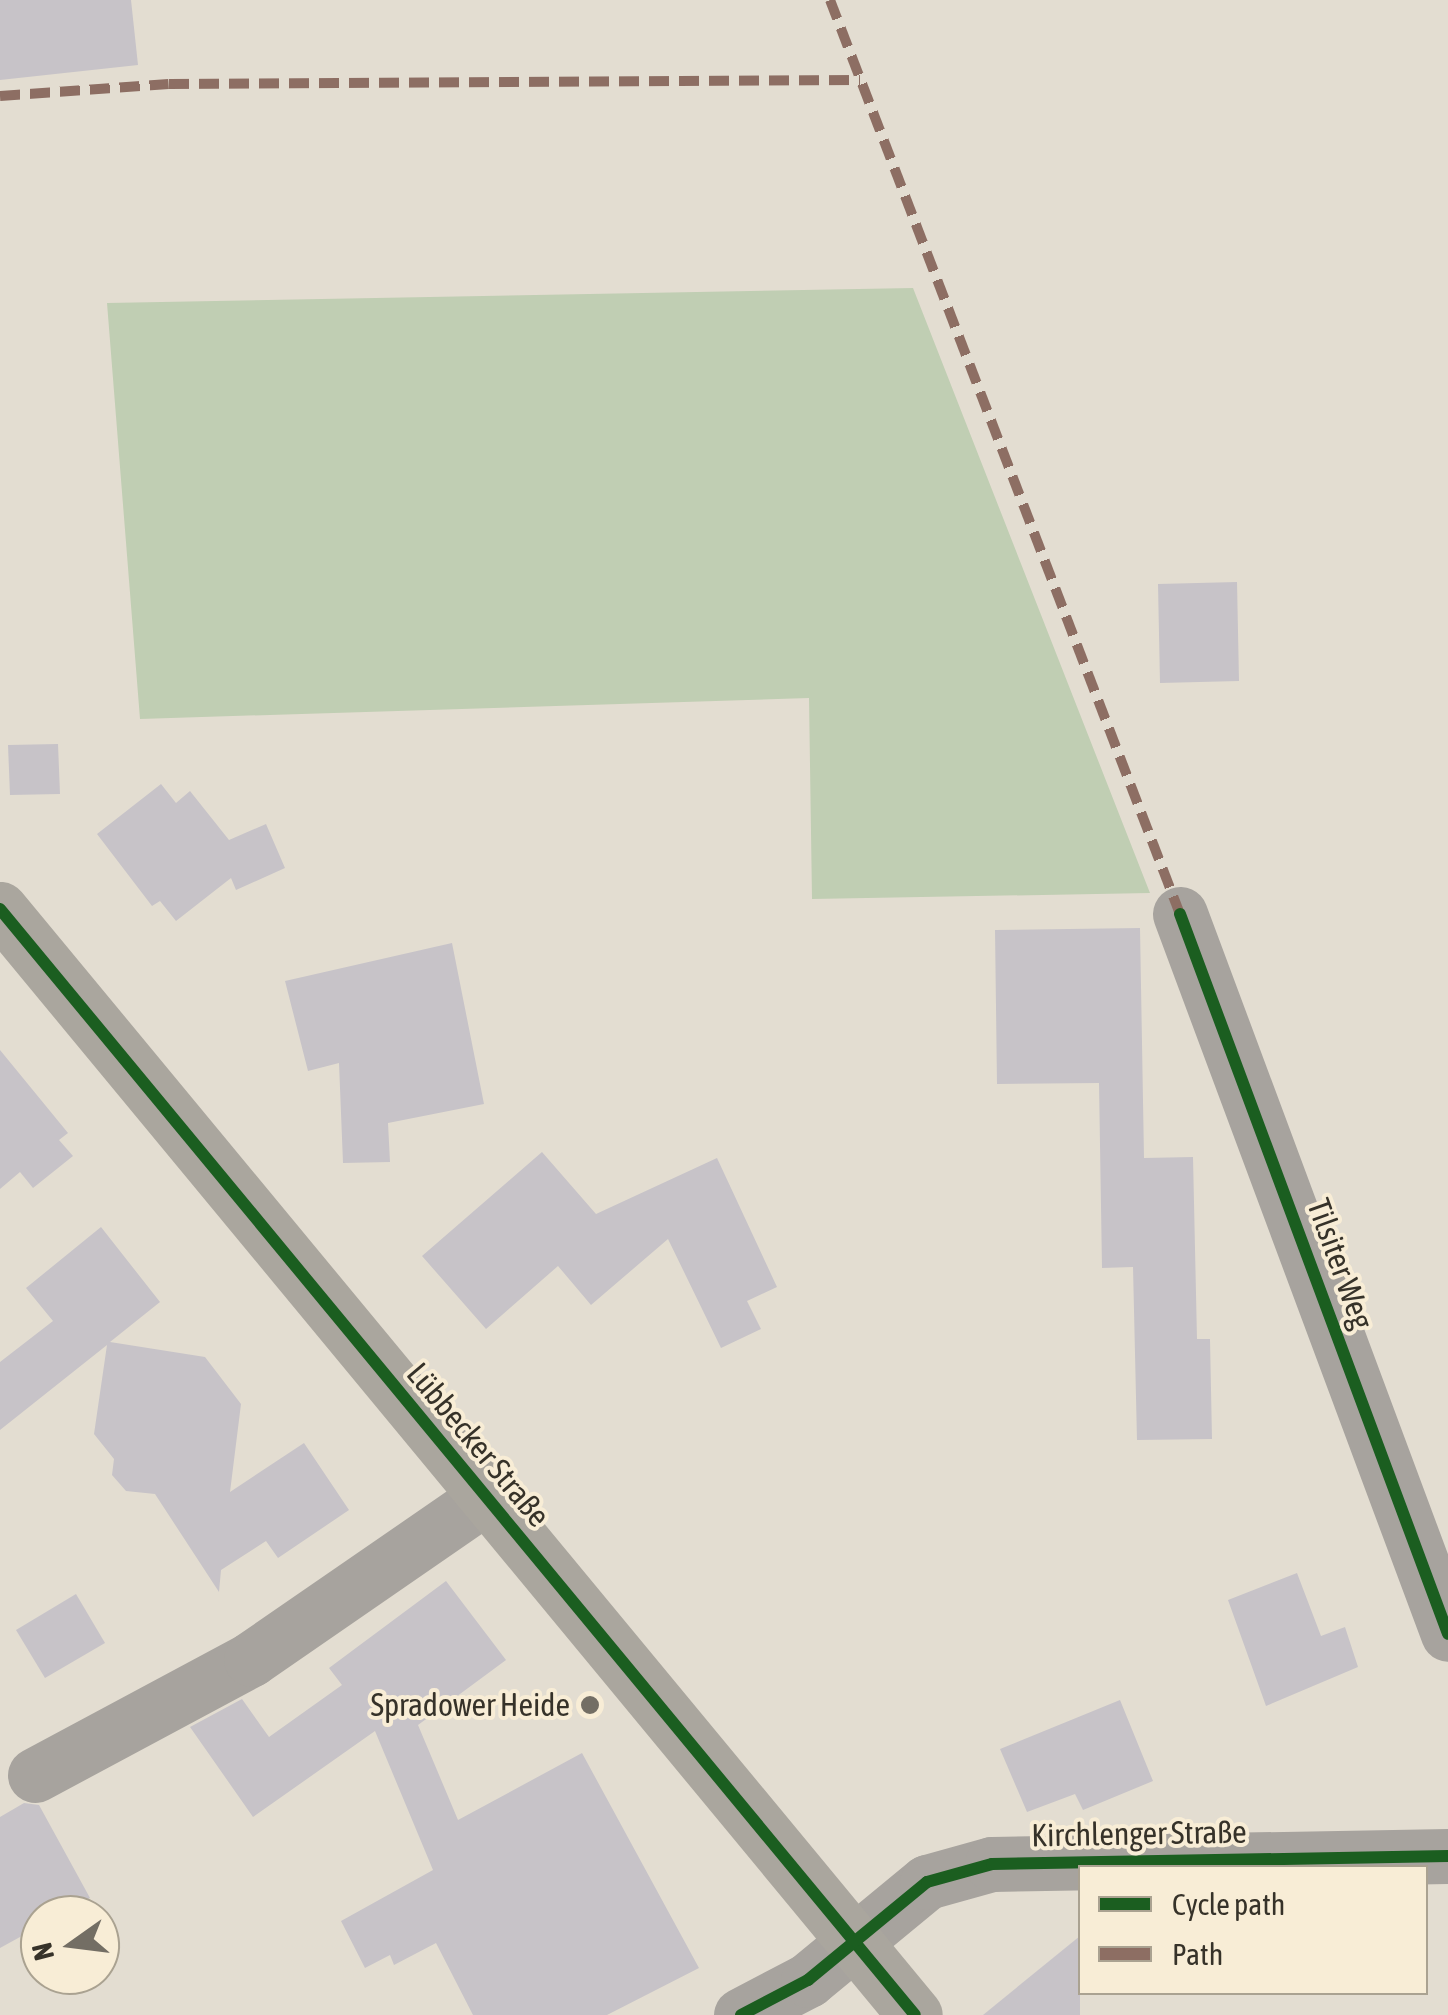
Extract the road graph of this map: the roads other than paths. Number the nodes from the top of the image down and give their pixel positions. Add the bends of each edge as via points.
1 (0, 909) edge
2 (1180, 914) dead end
3 (486, 1497) junction
4 (1448, 1634) edge
5 (35, 1775) dead end
6 (1448, 1856) edge
7 (852, 1940) junction
8 (741, 2015) edge
9 (915, 2015) edge

1 - 3 main road, Lübbecker Straße
2 - 4 street, Tilsiter Weg
3 - 5 street via 251,1659
3 - 7 main road, Lübbecker Straße
6 - 7 street, Kirchlenger Straße via 992,1864 927,1882
7 - 8 street, Kirchlenger Straße via 808,1980
7 - 9 main road, Lübbecker Straße

